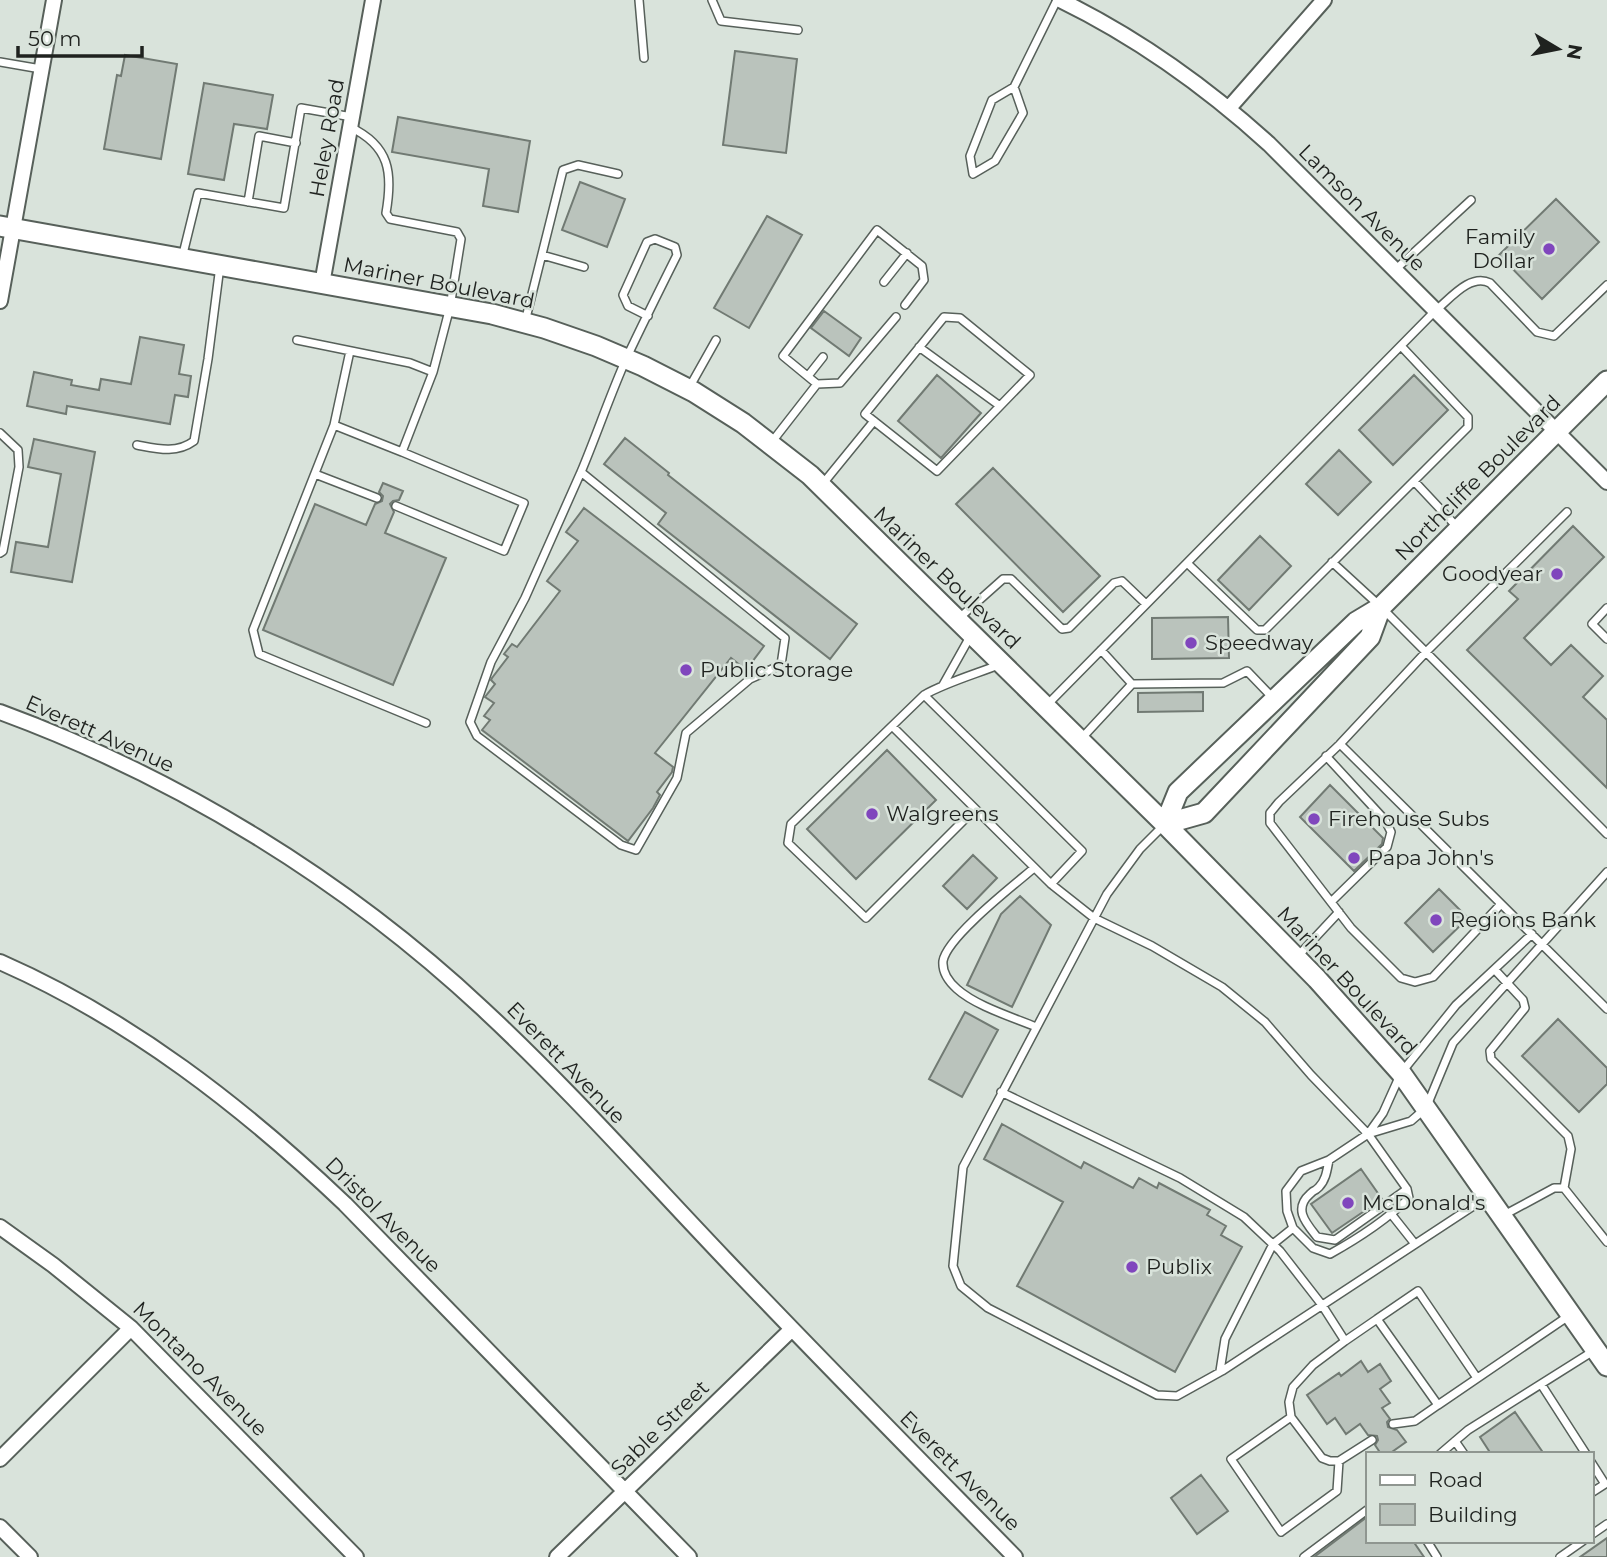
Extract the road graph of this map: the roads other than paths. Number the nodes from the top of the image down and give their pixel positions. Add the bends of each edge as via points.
1 (54, 0) edge
2 (373, 0) edge
3 (639, 0) edge
4 (712, 0) edge
5 (1059, 0) edge
6 (1324, 0) edge
7 (798, 30) dead end
8 (644, 58) dead end
9 (0, 62) edge
10 (42, 69) junction
11 (1014, 87) junction
12 (1229, 108) junction
13 (351, 122) junction
14 (296, 143) junction
15 (618, 173) dead end
16 (1471, 200) dead end
17 (248, 202) junction
18 (7, 227) edge
19 (907, 253) junction
20 (542, 254) junction
21 (182, 259) junction
22 (220, 265) junction
23 (584, 267) dead end
24 (1395, 270) junction
25 (884, 282) dead end
26 (322, 284) junction
27 (1607, 285) edge
28 (0, 301) edge
29 (905, 305) dead end
30 (450, 307) junction
31 (1436, 311) junction
32 (648, 316) junction
33 (897, 317) dead end
34 (525, 323) junction
35 (297, 340) dead end
36 (716, 340) dead end
37 (1401, 346) junction
38 (919, 348) junction
39 (350, 351) junction
40 (824, 357) dead end
41 (627, 359) junction
42 (433, 372) junction
43 (808, 376) junction
44 (1607, 381) edge
45 (817, 384) junction
46 (688, 389) junction
47 (1000, 406) junction
48 (874, 421) junction
49 (334, 425) junction
50 (1556, 431) junction
51 (0, 433) edge
52 (771, 444) junction
53 (137, 445) dead end
54 (402, 452) junction
55 (580, 471) junction
56 (315, 474) junction
57 (1414, 481) junction
58 (1607, 482) edge
59 (821, 486) junction
60 (377, 498) dead end
61 (396, 506) dead end
62 (1567, 512) dead end
63 (1459, 529) junction
64 (0, 553) edge
65 (1332, 562) junction
66 (1187, 563) junction
67 (1146, 604) junction
68 (1381, 607) junction
69 (1607, 608) edge
70 (957, 620) junction
71 (972, 634) junction
72 (1607, 639) edge
73 (1101, 650) junction
74 (1426, 652) junction
75 (1001, 664) junction
76 (1132, 684) junction
77 (943, 685) junction
78 (924, 695) junction
79 (1275, 699) junction
80 (1045, 707) junction
81 (0, 712) edge
82 (426, 723) dead end
83 (891, 726) junction
84 (1079, 740) junction
85 (1340, 744) junction
86 (1326, 756) junction
87 (975, 809) junction
88 (1165, 824) junction
89 (1607, 834) edge
90 (1034, 868) junction
91 (1607, 872) edge
92 (1051, 884) junction
93 (1332, 902) junction
94 (1502, 904) junction
95 (1339, 912) junction
96 (1094, 918) junction
97 (1532, 934) junction
98 (1542, 944) junction
99 (1296, 958) junction
100 (0, 962) edge
101 (1494, 970) junction
102 (1507, 983) junction
103 (1607, 1009) edge
104 (1035, 1027) junction
105 (1401, 1073) junction
106 (1001, 1092) junction
107 (1426, 1108) junction
108 (1368, 1135) junction
109 (1329, 1160) junction
110 (1564, 1188) junction
111 (1407, 1189) junction
112 (1487, 1196) junction
113 (1392, 1215) junction
114 (1502, 1216) junction
115 (0, 1227) edge
116 (1293, 1228) junction
117 (1607, 1242) edge
118 (1273, 1244) junction
119 (1415, 1244) junction
120 (1322, 1305) junction
121 (1571, 1315) junction
122 (1377, 1319) junction
123 (131, 1328) junction
124 (792, 1329) junction
125 (1345, 1341) junction
126 (1602, 1355) edge
127 (1220, 1371) junction
128 (1477, 1378) junction
129 (1541, 1384) junction
130 (1438, 1405) junction
131 (1291, 1417) junction
132 (1393, 1424) dead end
133 (1372, 1440) dead end
134 (1455, 1441) junction
135 (1442, 1452) edge
136 (1463, 1452) edge
137 (1585, 1452) edge
138 (0, 1459) edge
139 (1339, 1461) junction
140 (1593, 1465) edge
141 (625, 1491) junction
142 (1593, 1492) edge
143 (1366, 1511) edge
144 (0, 1527) edge
145 (1580, 1543) edge
146 (30, 1557) edge
147 (356, 1557) edge
148 (558, 1557) edge
149 (689, 1557) edge
150 (1015, 1557) edge
151 (1304, 1557) edge
152 (1560, 1557) edge

1 - 10 street
2 - 13 street, Heley Road
3 - 8 lane
4 - 7 lane via 721,21
5 - 11 lane
5 - 12 street, Lamson Avenue via 1133,39
6 - 12 street
9 - 10 lane
10 - 18 street
11 - 11 lane via 992,100 970,156 973,174 995,161 1023,113
12 - 24 street, Lamson Avenue
13 - 14 lane via 301,108
13 - 26 street, Heley Road
13 - 30 lane via 380,149 387,165 386,213 390,219 457,232 461,239
14 - 17 lane via 285,208
14 - 17 lane via 259,136
15 - 20 lane via 578,165 563,170
16 - 24 lane
17 - 21 lane via 198,193
18 - 21 main road, Mariner Boulevard
18 - 28 street
19 - 25 lane
19 - 29 lane via 925,272 920,289
19 - 43 lane via 877,230 783,356
20 - 23 lane
20 - 34 lane
21 - 22 main road, Mariner Boulevard
22 - 26 main road, Mariner Boulevard
22 - 53 lane via 194,441 184,449
24 - 31 street, Lamson Avenue
26 - 30 main road, Mariner Boulevard
27 - 31 lane via 1553,336 1537,332 1481,279 1472,281
30 - 34 main road, Mariner Boulevard
30 - 42 lane
31 - 37 lane
31 - 50 street, Lamson Avenue
32 - 32 lane via 677,255 675,247 655,239 647,243 623,295 628,306
32 - 41 lane
33 - 45 lane via 840,383
34 - 41 main road, Mariner Boulevard
35 - 39 lane
36 - 46 lane
37 - 57 lane via 1468,417 1468,428
37 - 66 lane
38 - 47 lane
38 - 47 lane via 944,317 960,318 1030,375
38 - 48 lane via 865,414
39 - 42 lane
39 - 49 lane
40 - 43 lane
41 - 46 main road, Mariner Boulevard
41 - 55 lane
42 - 54 lane
43 - 45 lane
44 - 50 main road, Northcliffe Boulevard
45 - 52 lane
46 - 52 main road, Mariner Boulevard
47 - 48 lane via 937,471
48 - 59 lane
49 - 54 lane
49 - 56 lane
50 - 58 street, Lamson Avenue
50 - 63 main road, Northcliffe Boulevard
51 - 64 lane via 18,450 19,467
52 - 59 main road, Mariner Boulevard
54 - 61 lane via 524,503 504,551
55 - 55 lane via 525,598 491,662 470,722 477,736 621,845 636,850 677,778 686,733 750,680 781,665 785,638
56 - 60 lane
56 - 82 lane via 253,630 259,654
57 - 63 lane
57 - 65 lane
59 - 70 main road, Mariner Boulevard
62 - 74 lane
63 - 68 main road, Northcliffe Boulevard
65 - 66 lane via 1265,630 1257,630
65 - 68 lane
66 - 67 lane
67 - 70 lane via 1122,582 1114,583 1069,628 1062,629 1011,579 1003,579
67 - 73 lane
68 - 74 lane
68 - 79 main road, Northcliffe Boulevard via 1356,622
68 - 88 main road, Northcliffe Boulevard via 1370,637 1204,813
69 - 72 lane via 1592,624
70 - 71 main road, Mariner Boulevard
71 - 75 main road, Mariner Boulevard
71 - 77 lane
73 - 76 lane
73 - 80 lane
74 - 85 lane
74 - 89 lane
75 - 77 lane
75 - 80 main road, Mariner Boulevard
76 - 79 lane via 1223,683 1247,671
76 - 84 lane
77 - 78 lane
78 - 83 lane
78 - 92 lane via 1082,850
79 - 88 main road, Northcliffe Boulevard via 1178,792
80 - 84 main road, Mariner Boulevard
81 - 124 street, Everett Avenue via 94,750 164,785 232,822 361,908 481,1007 537,1061
83 - 87 lane
83 - 87 lane via 791,824 788,843 866,918
84 - 88 main road, Mariner Boulevard
85 - 86 lane
85 - 94 lane
86 - 93 lane via 1279,802 1270,813 1270,823
86 - 93 lane via 1391,832 1387,847
87 - 90 lane
88 - 96 lane via 1140,849
88 - 99 main road, Mariner Boulevard
90 - 92 lane
90 - 104 lane via 954,942 943,965 949,981 964,994
91 - 98 lane
92 - 96 lane
93 - 95 lane
94 - 95 lane via 1433,977 1415,982 1401,978
94 - 97 lane
95 - 99 lane
96 - 104 lane
96 - 108 lane via 1230,993 1265,1022
97 - 98 lane
97 - 101 lane
98 - 102 lane
98 - 103 lane
99 - 105 main road, Mariner Boulevard
100 - 141 street, Dristol Avenue via 133,1034 191,1073 295,1156
101 - 102 lane
101 - 105 lane via 1456,1005
102 - 107 lane via 1453,1043
102 - 110 lane via 1525,1008 1490,1051 1491,1059 1567,1136 1571,1149
104 - 106 lane
105 - 107 main road, Mariner Boulevard
105 - 108 lane
106 - 118 lane via 1180,1178 1244,1217
106 - 127 lane via 963,1167 953,1266 961,1286 988,1308 1157,1395 1177,1396
107 - 108 lane via 1411,1121
107 - 112 main road, Mariner Boulevard
108 - 109 lane
108 - 111 lane
109 - 111 lane via 1325,1179 1301,1208 1301,1217 1317,1237 1335,1240
109 - 116 lane via 1301,1171 1286,1191
110 - 114 lane via 1554,1188
110 - 117 lane
111 - 113 lane via 1409,1198
112 - 114 main road, Mariner Boulevard
112 - 119 lane
113 - 116 lane via 1330,1254 1313,1248
113 - 119 lane
114 - 121 main road, Mariner Boulevard
115 - 123 street, Montano Avenue
116 - 118 lane
118 - 120 lane
118 - 127 lane via 1225,1339
119 - 120 lane
120 - 125 lane
120 - 127 lane
121 - 126 main road, Mariner Boulevard
121 - 128 lane
122 - 125 lane
122 - 128 lane via 1418,1291
122 - 130 lane
123 - 138 street
123 - 147 street, Montano Avenue
124 - 141 street, Sable Street
124 - 150 street, Everett Avenue
125 - 131 lane via 1293,1387
126 - 129 lane
128 - 130 lane
129 - 134 lane
129 - 137 lane
130 - 132 lane via 1415,1421
131 - 139 lane via 1322,1458
131 - 139 lane via 1231,1459 1281,1532 1337,1491
133 - 139 lane
134 - 135 lane
134 - 136 lane
140 - 142 lane via 1605,1484
141 - 148 street, Sable Street
141 - 149 street, Dristol Avenue
143 - 151 lane
144 - 146 street
145 - 152 lane

